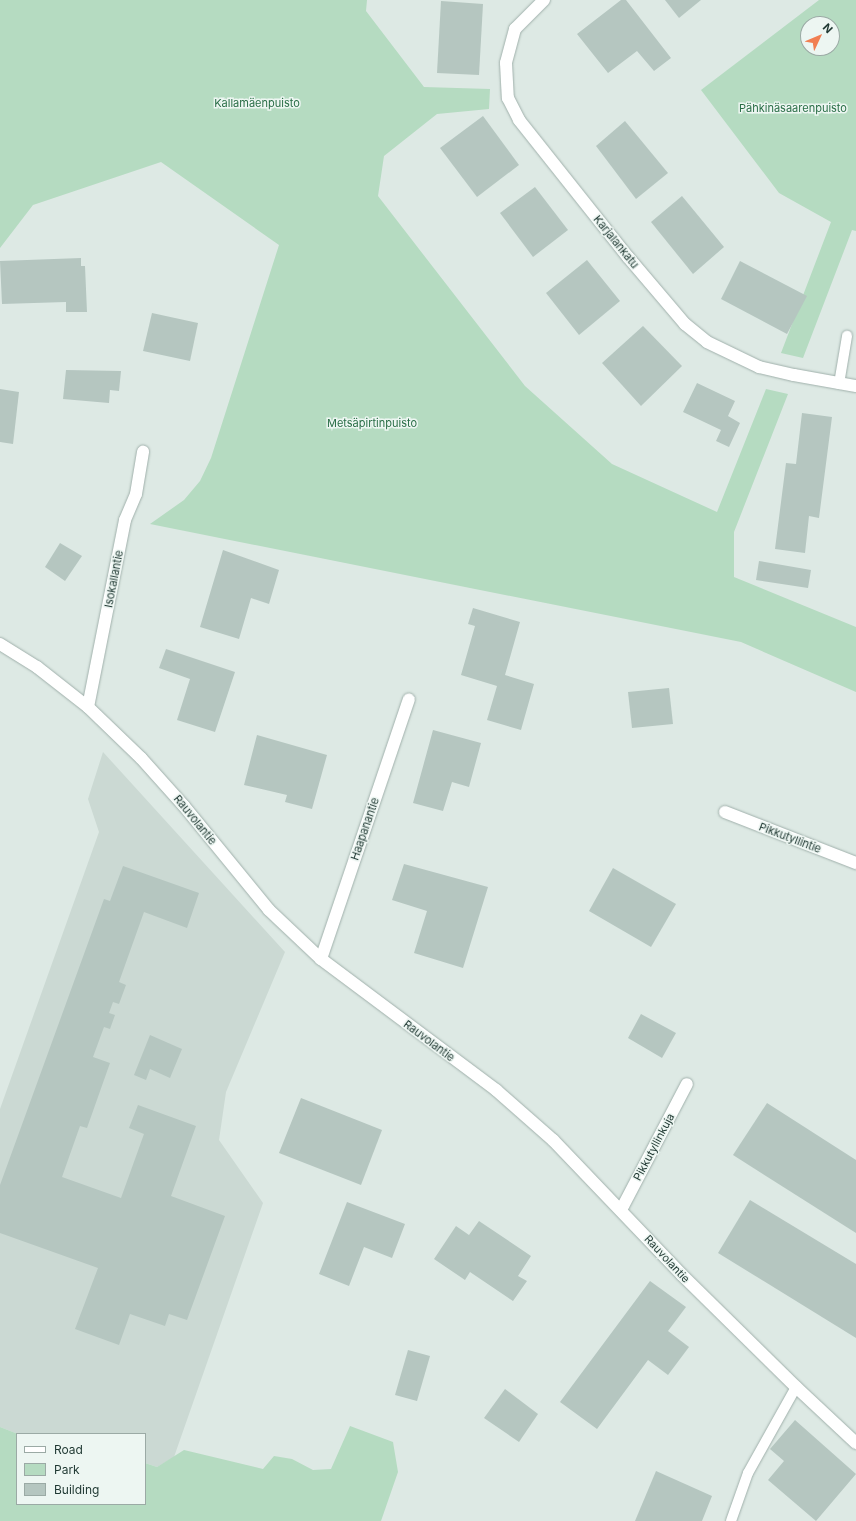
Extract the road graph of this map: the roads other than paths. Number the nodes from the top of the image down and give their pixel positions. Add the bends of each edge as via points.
1 (544, 0) edge
2 (846, 336) dead end
3 (840, 384) junction
4 (856, 386) edge
5 (143, 452) dead end
6 (0, 644) edge
7 (409, 699) dead end
8 (88, 707) junction
9 (725, 812) dead end
10 (856, 863) edge
11 (321, 959) junction
12 (687, 1084) dead end
13 (621, 1210) junction
14 (796, 1387) junction
15 (856, 1443) edge
16 (731, 1521) edge

1 - 3 street, Karjalankatu via 515,29 506,63 508,98 519,120 685,324 707,342 759,367
2 - 3 lane
3 - 4 street, Karjalankatu
5 - 8 street, Isokallantie via 136,494 125,520
6 - 8 street, Rauvolantie via 37,667
7 - 11 street, Haapanantie
8 - 11 street, Rauvolantie via 142,758 269,910
9 - 10 street, Pikkutyllintie
11 - 13 street, Rauvolantie via 496,1090 553,1140
12 - 13 street, Pikkutyllinkuja
13 - 14 street, Rauvolantie via 682,1276
14 - 15 street, Rauvolantie
14 - 16 lane via 748,1473

